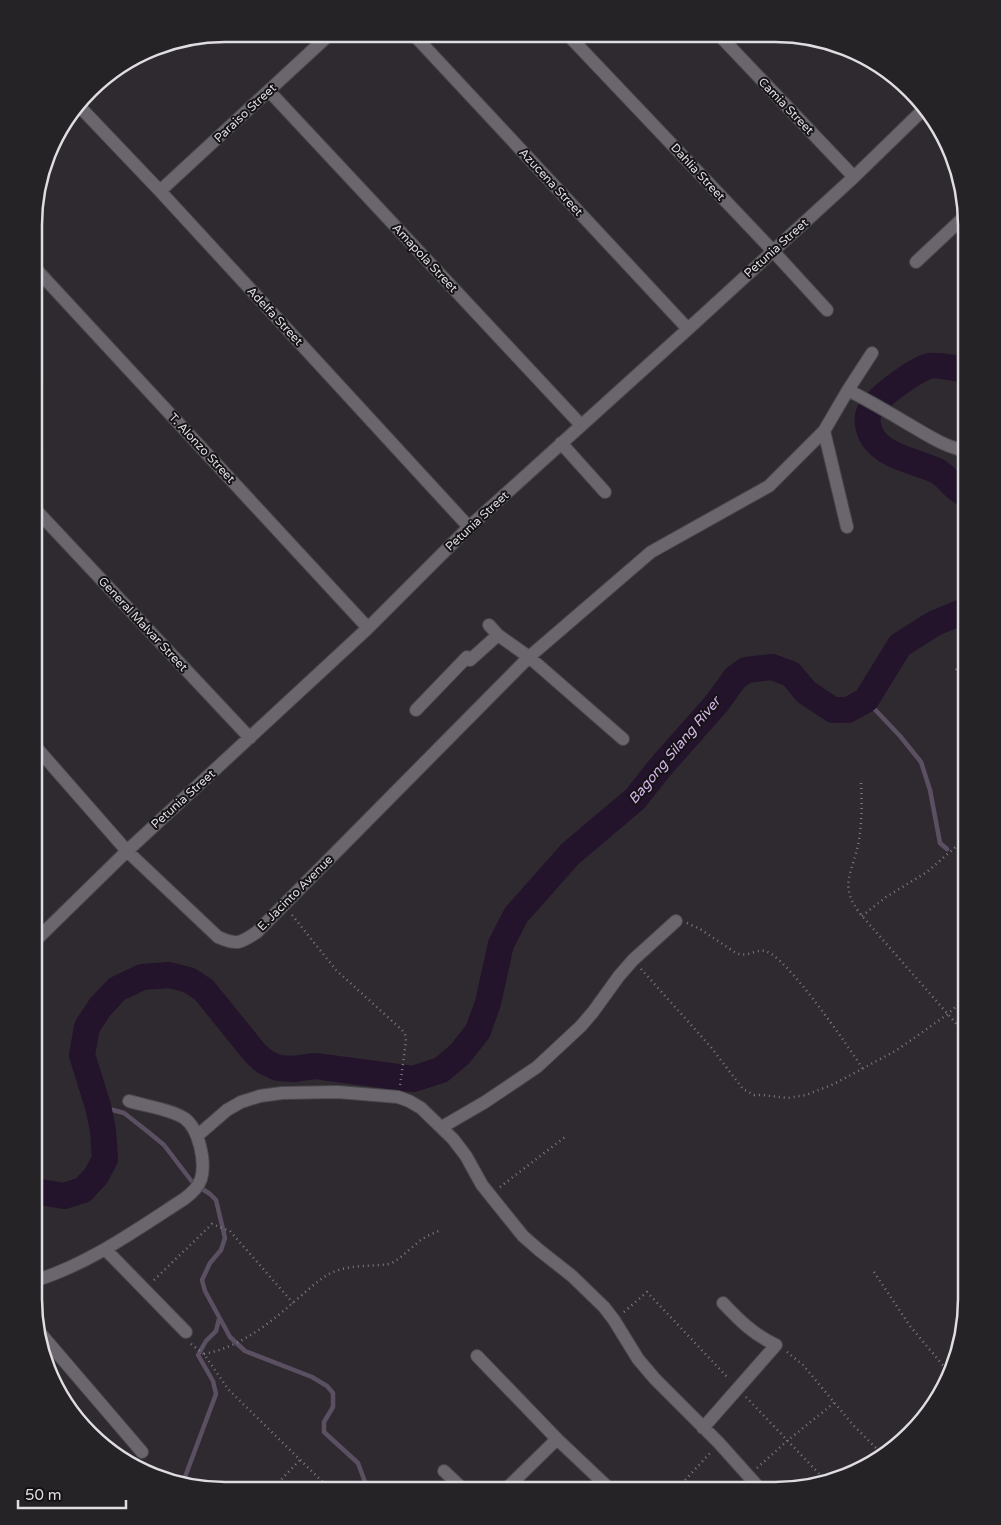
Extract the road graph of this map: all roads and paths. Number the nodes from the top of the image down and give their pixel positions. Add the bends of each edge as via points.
1 (321, 42) edge
2 (420, 42) edge
3 (575, 42) edge
4 (726, 42) edge
5 (269, 91) junction
6 (83, 110) edge
7 (920, 113) edge
8 (854, 177) junction
9 (160, 191) junction
10 (958, 223) edge
11 (772, 251) junction
12 (916, 262) dead end
13 (42, 276) edge
14 (827, 310) dead end
15 (688, 329) junction
16 (872, 353) dead end
17 (848, 390) junction
18 (581, 425) junction
19 (824, 431) junction
20 (561, 443) junction
21 (958, 449) edge
22 (605, 492) dead end
23 (42, 516) edge
24 (469, 527) junction
25 (847, 527) dead end
26 (368, 628) junction
27 (529, 657) junction
28 (956, 669) dead end
29 (958, 672) edge
30 (416, 710) dead end
31 (250, 738) junction
32 (623, 739) dead end
33 (42, 754) edge
34 (861, 783) dead end
35 (958, 845) edge
36 (127, 851) junction
37 (283, 905) junction
38 (862, 916) junction
39 (676, 920) joint
40 (42, 934) edge
41 (633, 960) junction
42 (958, 1005) edge
43 (948, 1014) junction
44 (958, 1026) edge
45 (863, 1069) junction
46 (399, 1091) dead end
47 (128, 1101) dead end
48 (442, 1127) junction
49 (197, 1136) junction
50 (565, 1137) dead end
51 (489, 1196) junction
52 (441, 1230) dead end
53 (105, 1250) junction
54 (874, 1272) dead end
55 (42, 1278) edge
56 (144, 1289) junction
57 (647, 1292) dead end
58 (293, 1303) junction
59 (723, 1303) dead end
60 (614, 1320) junction
61 (186, 1332) dead end
62 (48, 1342) edge
63 (776, 1345) junction
64 (193, 1346) dead end
65 (203, 1353) junction
66 (477, 1356) dead end
67 (945, 1368) edge
68 (834, 1403) junction
69 (703, 1428) junction
70 (557, 1439) junction
71 (719, 1443) junction
72 (879, 1451) edge
73 (142, 1452) dead end
74 (300, 1460) junction
75 (444, 1471) dead end
76 (749, 1475) junction
77 (279, 1482) edge
78 (323, 1482) edge
79 (456, 1482) edge
80 (513, 1482) edge
81 (602, 1482) edge
82 (682, 1482) edge
83 (755, 1482) edge

1 - 5 street, Paraiso Street
2 - 15 street, Azucena Street
3 - 11 street, Dahlia Street
4 - 8 street, Camia Street
5 - 9 street, Paraiso Street
5 - 18 street, Amapola Street
6 - 9 street, Adelfa Street
7 - 8 street, Petunia Street
8 - 11 street, Petunia Street
9 - 24 street, Adelfa Street
10 - 12 street
11 - 14 street, Dahlia Street
11 - 15 street, Petunia Street
13 - 26 street, T. Alonzo Street
15 - 18 street, Petunia Street
16 - 17 street, E. Jacinto Avenue
17 - 19 street, E. Jacinto Avenue
17 - 21 street via 933,440
18 - 20 street, Petunia Street
19 - 25 street
19 - 27 street, E. Jacinto Avenue via 769,486 651,552
20 - 22 street
20 - 24 street, Petunia Street
23 - 31 street, General Malvar Street
24 - 26 street, Petunia Street
26 - 31 street, Petunia Street
27 - 30 street via 494,630 470,660 467,657
27 - 32 street
27 - 37 street, E. Jacinto Avenue
28 - 29 path
31 - 36 street, Petunia Street
33 - 36 street, E. Jacinto Avenue
34 - 38 path via 862,817 848,881 849,896
35 - 38 path via 927,872
36 - 37 street, E. Jacinto Avenue via 218,937 232,943 245,941
36 - 40 street, Petunia Street
37 - 46 path via 336,970 405,1034
38 - 43 path
39 - 41 street
39 - 45 path via 695,926 742,956 766,951 773,955 819,1006
41 - 45 path via 747,1093 788,1098 806,1095
41 - 48 street via 581,1026 537,1068
42 - 43 path
43 - 44 path
43 - 45 path via 897,1050
47 - 49 street via 175,1113 192,1126
48 - 49 street via 421,1108 398,1097 308,1092 260,1096 241,1102
48 - 51 street via 466,1156
49 - 53 street via 203,1168 197,1186 184,1199
50 - 51 path
51 - 60 street via 523,1236 589,1292
52 - 58 path via 421,1240 395,1262 348,1268 329,1274
53 - 55 street
53 - 56 street
54 - 67 path via 910,1326
56 - 58 path via 212,1224 230,1231
56 - 61 street
57 - 60 path
58 - 65 path via 244,1340 224,1349
59 - 63 street via 744,1325
60 - 69 street via 638,1359
62 - 73 street
63 - 68 path via 803,1365
63 - 69 street
64 - 65 path
65 - 74 path via 228,1389
66 - 70 street
68 - 72 path
68 - 76 path
69 - 71 street
70 - 80 street
70 - 81 street
71 - 76 street
71 - 82 path
74 - 77 path
74 - 78 path
75 - 79 street
76 - 83 street

